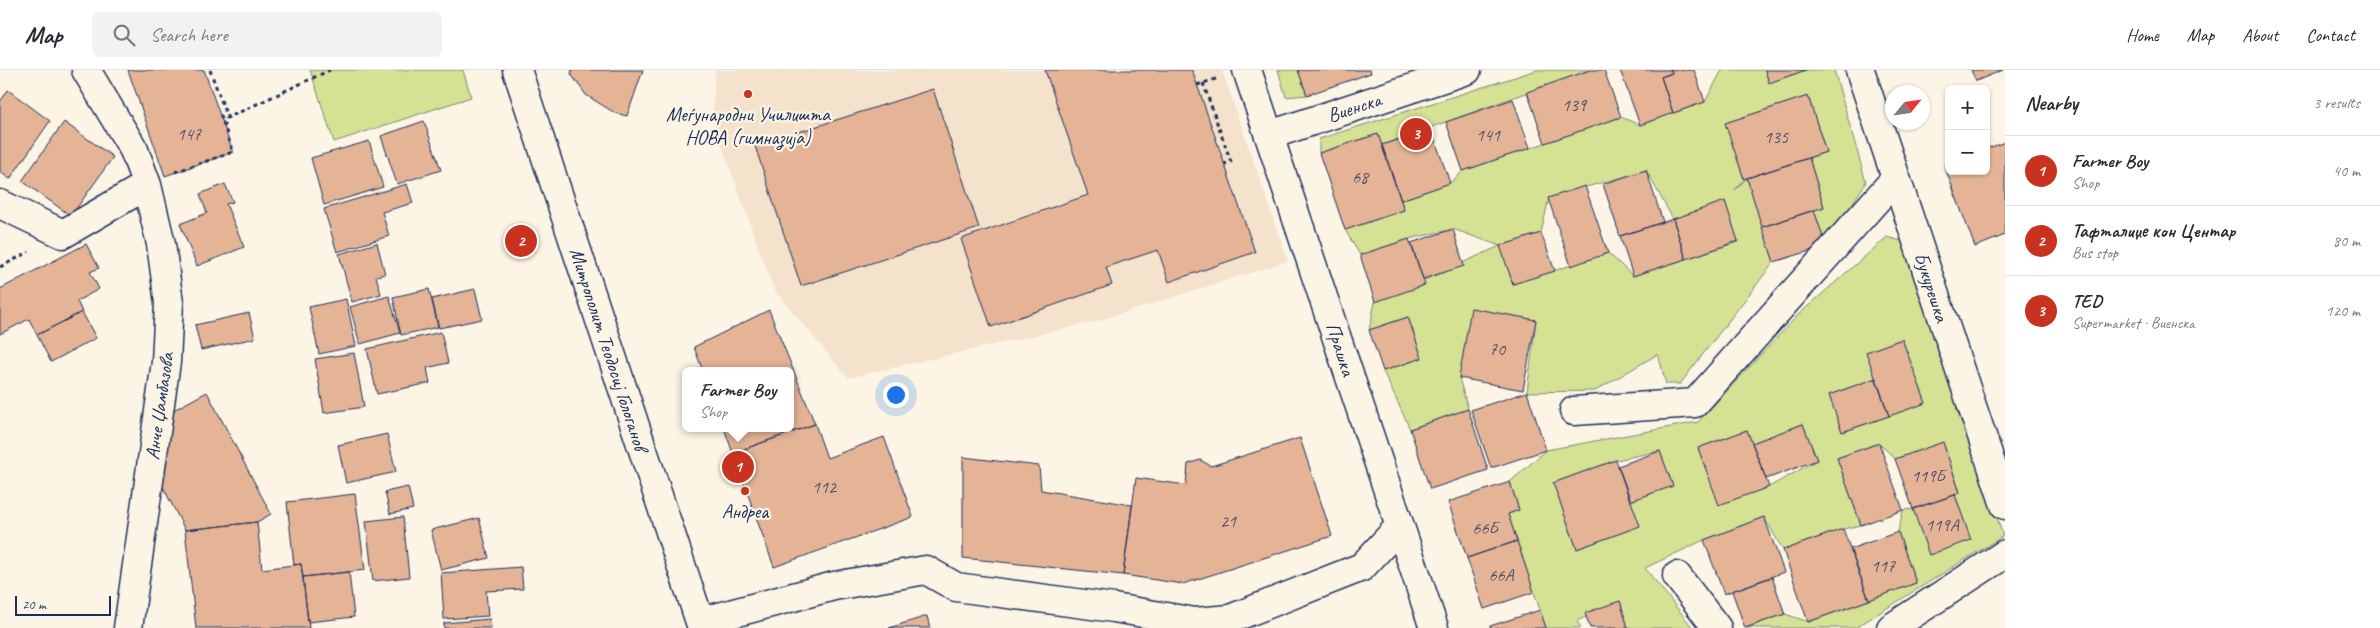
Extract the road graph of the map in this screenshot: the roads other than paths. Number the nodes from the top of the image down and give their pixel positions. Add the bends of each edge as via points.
1 (86, 70) edge
2 (517, 70) edge
3 (1247, 70) edge
4 (1467, 70) edge
5 (1860, 70) edge
6 (1270, 135) junction
7 (1896, 178) junction
8 (147, 185) junction
9 (0, 204) edge
10 (1574, 411) dead end
11 (2005, 505) edge
12 (1400, 526) junction
13 (2005, 554) edge
14 (1677, 576) dead end
15 (701, 625) edge
16 (128, 628) edge
17 (1434, 628) edge
18 (1717, 628) edge
19 (1890, 628) edge

1 - 8 street, Анче Џамбазова via 134,150
2 - 15 street, Митрополит Теодосиј Гологанов
3 - 6 street, Прашка
4 - 6 street, Виенска
5 - 7 street, Букурешка
6 - 12 street, Прашка
7 - 10 street via 1695,403
7 - 11 street, Букурешка
8 - 9 street via 63,234
8 - 16 street, Анче Џамбазова via 166,273 168,331
12 - 15 street via 1362,567 1230,619 1195,622 956,587 926,570 834,586
12 - 17 street, Прашка
13 - 19 street
14 - 18 street

